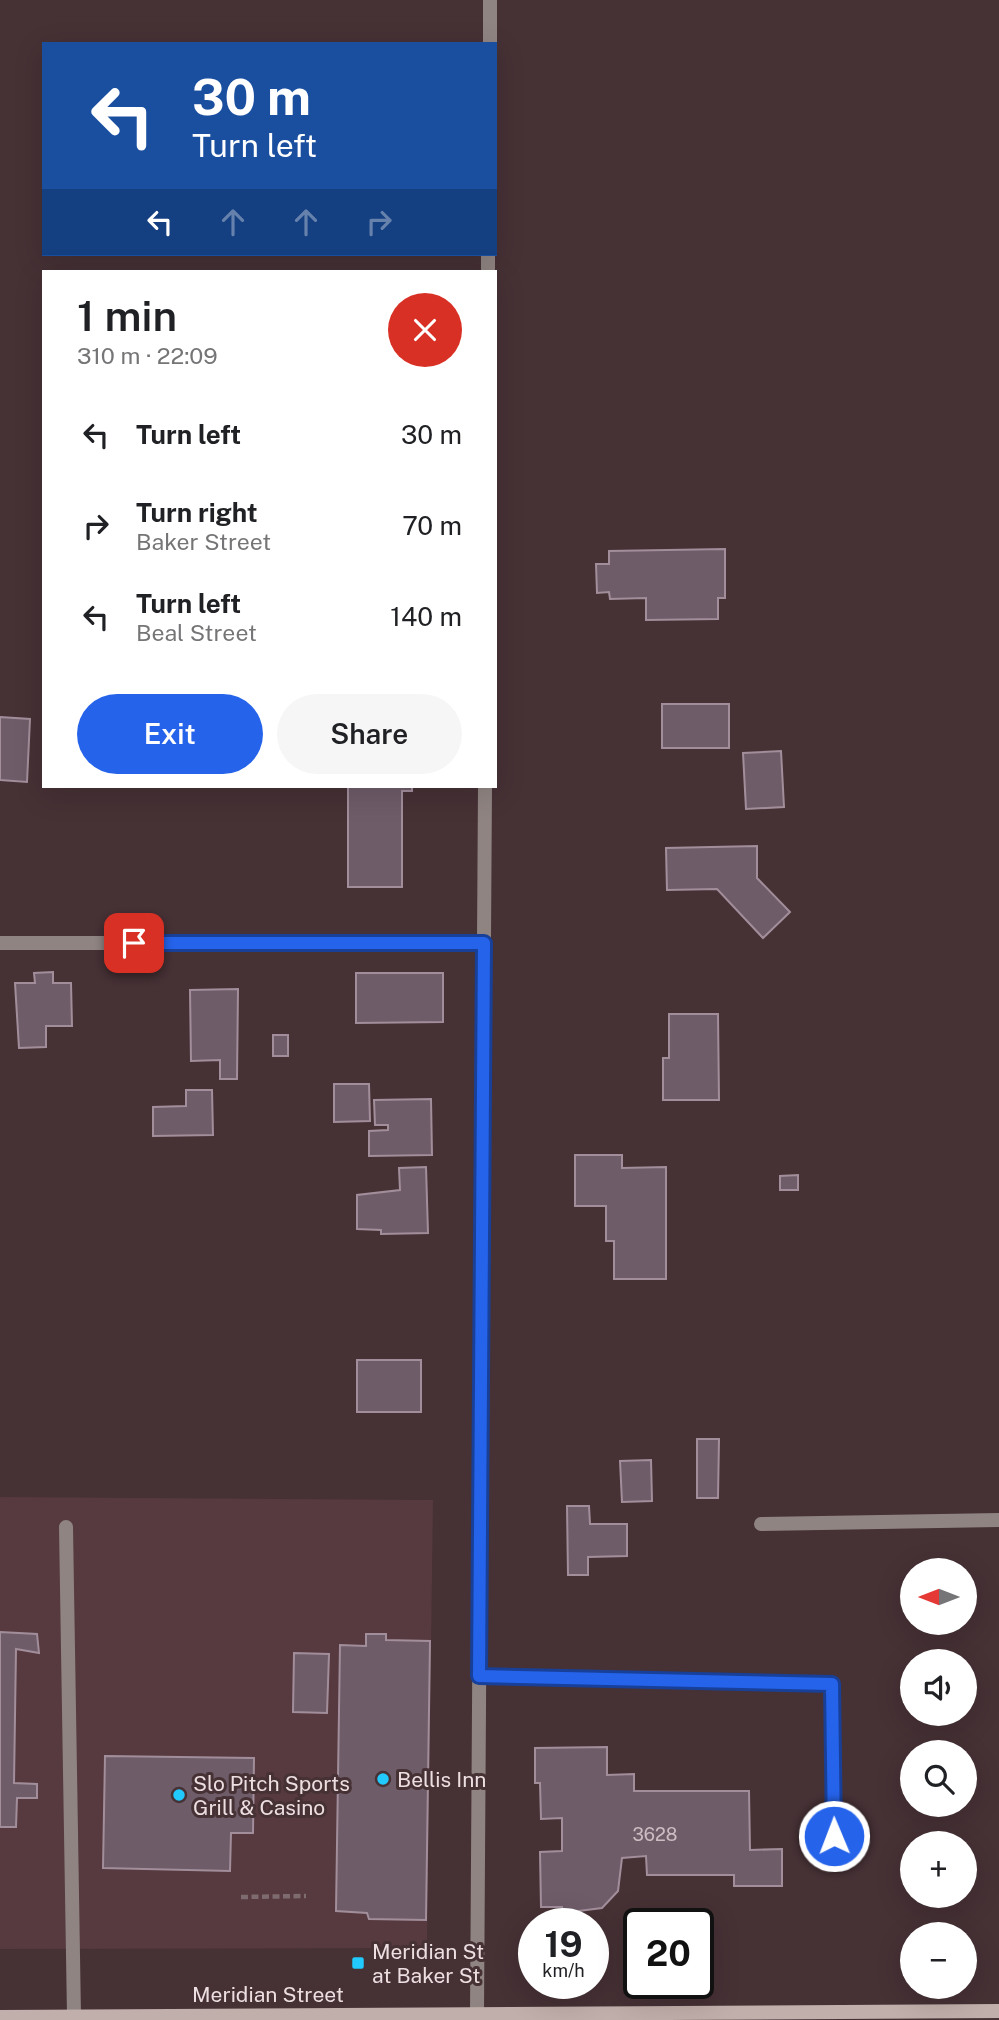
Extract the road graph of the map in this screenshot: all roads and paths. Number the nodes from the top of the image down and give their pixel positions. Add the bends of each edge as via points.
1 (490, 0) edge
2 (490, 42) edge
3 (485, 788) edge
4 (0, 943) edge
5 (484, 943) junction
6 (999, 1520) edge
7 (761, 1524) dead end
8 (66, 1527) dead end
9 (479, 1676) junction
10 (834, 1861) dead end
11 (306, 1896) dead end
12 (241, 1897) dead end
13 (999, 2011) edge
14 (74, 2016) junction
15 (0, 2017) edge
16 (478, 2017) edge

1 - 2 street
3 - 5 street
4 - 5 street
5 - 9 street
6 - 7 street
8 - 14 street
9 - 10 street via 832,1684
9 - 16 street
11 - 12 path
13 - 16 main road, Meridian Street
14 - 15 main road, Meridian Street
14 - 16 main road, Meridian Street

